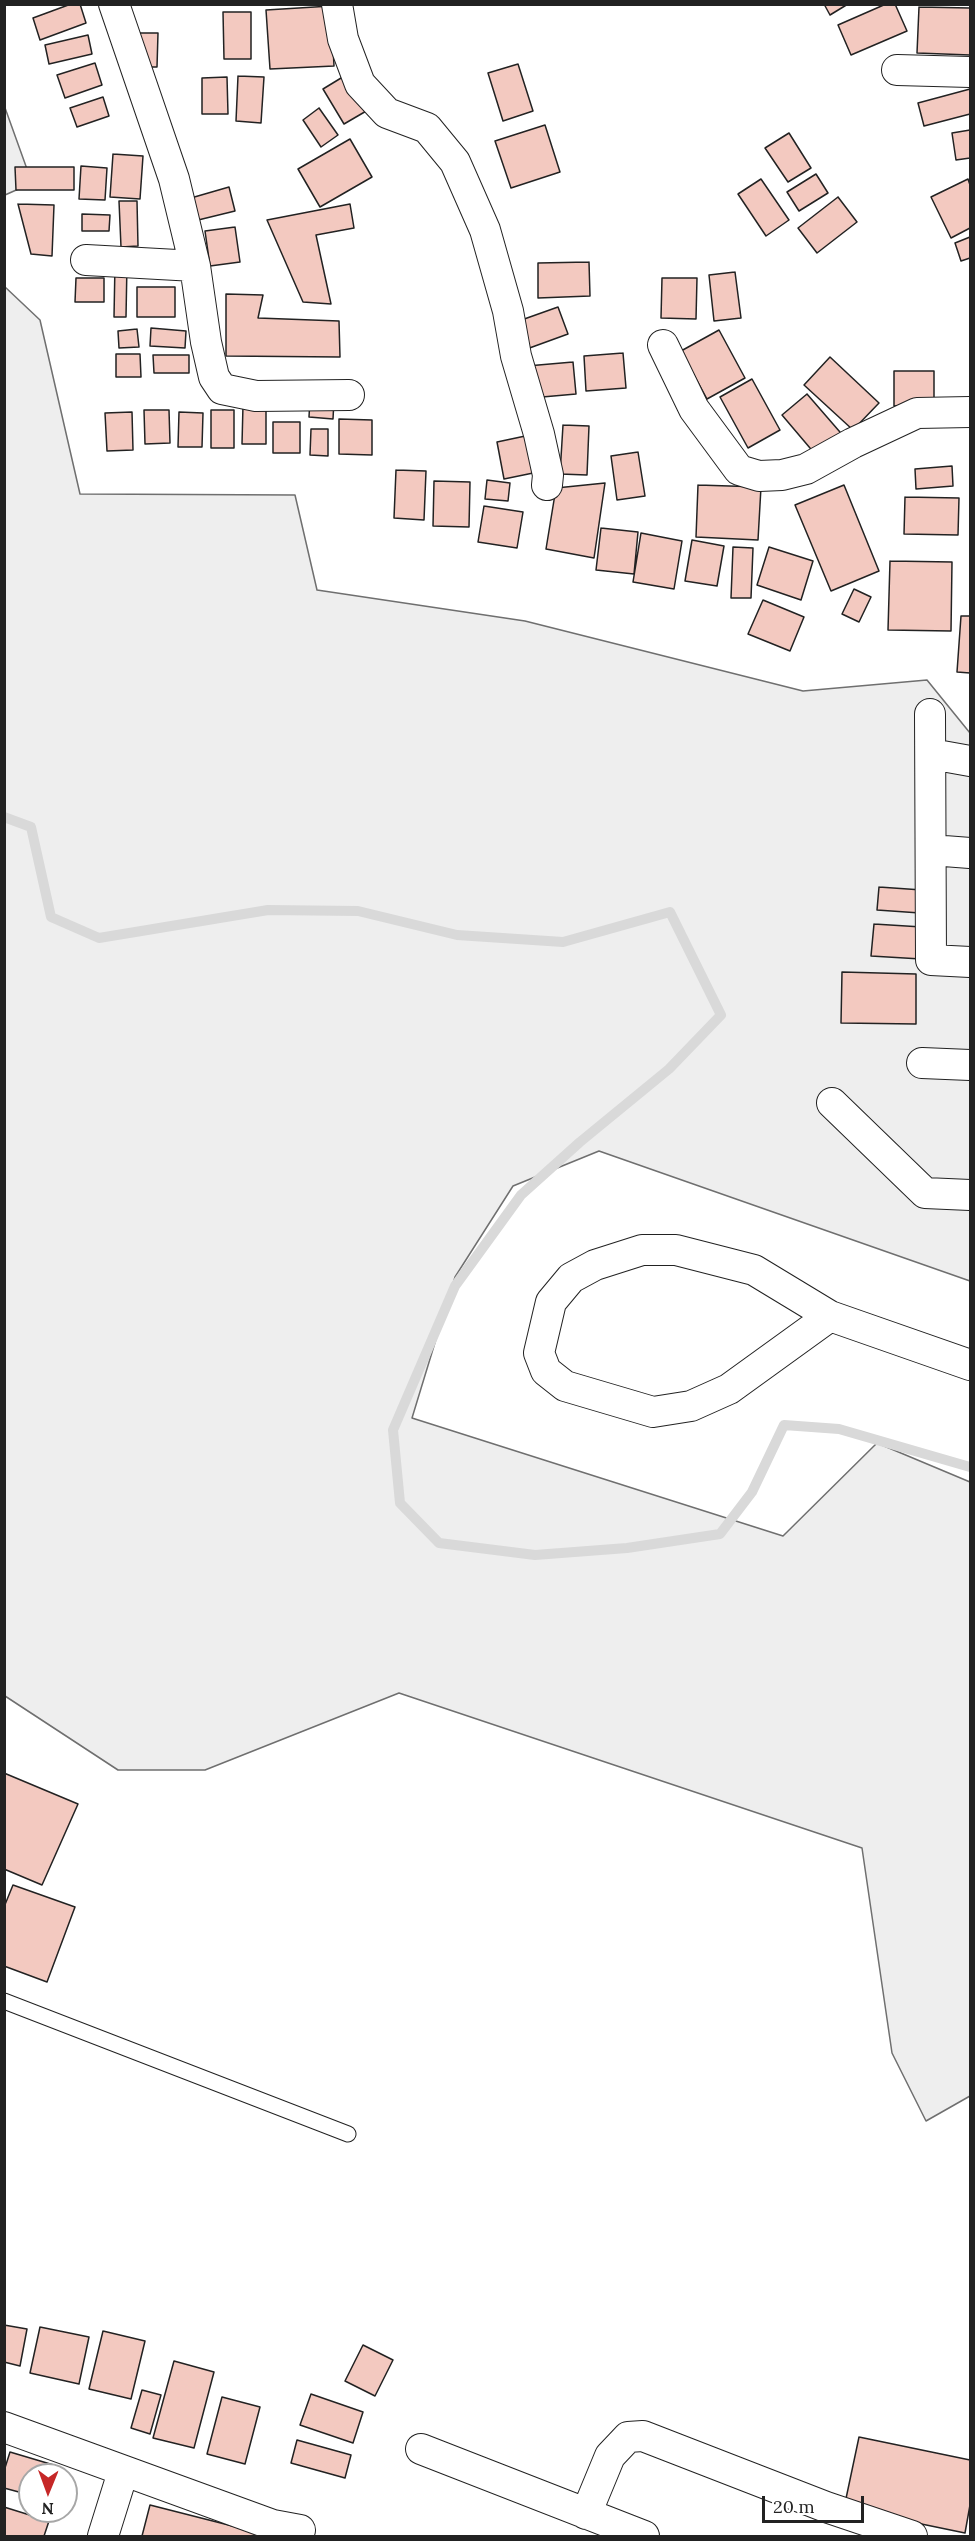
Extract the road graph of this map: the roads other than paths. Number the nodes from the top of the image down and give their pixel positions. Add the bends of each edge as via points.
1 (114, 4) edge
2 (337, 4) edge
3 (897, 70) dead end
4 (970, 72) edge
5 (86, 260) dead end
6 (195, 266) junction
7 (663, 345) dead end
8 (349, 395) dead end
9 (970, 412) edge
10 (547, 485) dead end
11 (930, 714) dead end
12 (931, 754) junction
13 (970, 761) edge
14 (931, 850) junction
15 (970, 853) edge
16 (970, 962) edge
17 (922, 1063) dead end
18 (970, 1065) edge
19 (832, 1103) dead end
20 (970, 1195) edge
21 (830, 1316) junction
22 (970, 1365) edge
23 (4, 2001) edge
24 (348, 2134) dead end
25 (4, 2427) edge
26 (421, 2449) dead end
27 (123, 2472) junction
28 (586, 2514) junction
29 (104, 2536) edge
30 (298, 2536) edge
31 (644, 2536) edge
32 (912, 2536) edge

1 - 6 street via 174,179
2 - 10 street via 342,39 360,84 387,112 427,128 455,162 485,230 539,434
3 - 4 street
5 - 6 street
6 - 8 street via 206,342 214,377 222,389 256,396
7 - 9 street via 694,409 739,470 759,476 806,469 917,412
11 - 12 street
12 - 13 street
12 - 14 street
14 - 15 street
14 - 16 street via 932,960
17 - 18 street
19 - 20 street via 925,1193
21 - 21 street via 729,1389 691,1406 652,1412 565,1386 546,1371 539,1353 551,1302 571,1278 595,1264 642,1250 676,1250 754,1270
21 - 22 street
23 - 24 lane
25 - 27 street
26 - 28 street
27 - 29 street
27 - 30 street via 273,2525 300,2530
28 - 31 street
28 - 32 street via 610,2456 628,2437 643,2436

